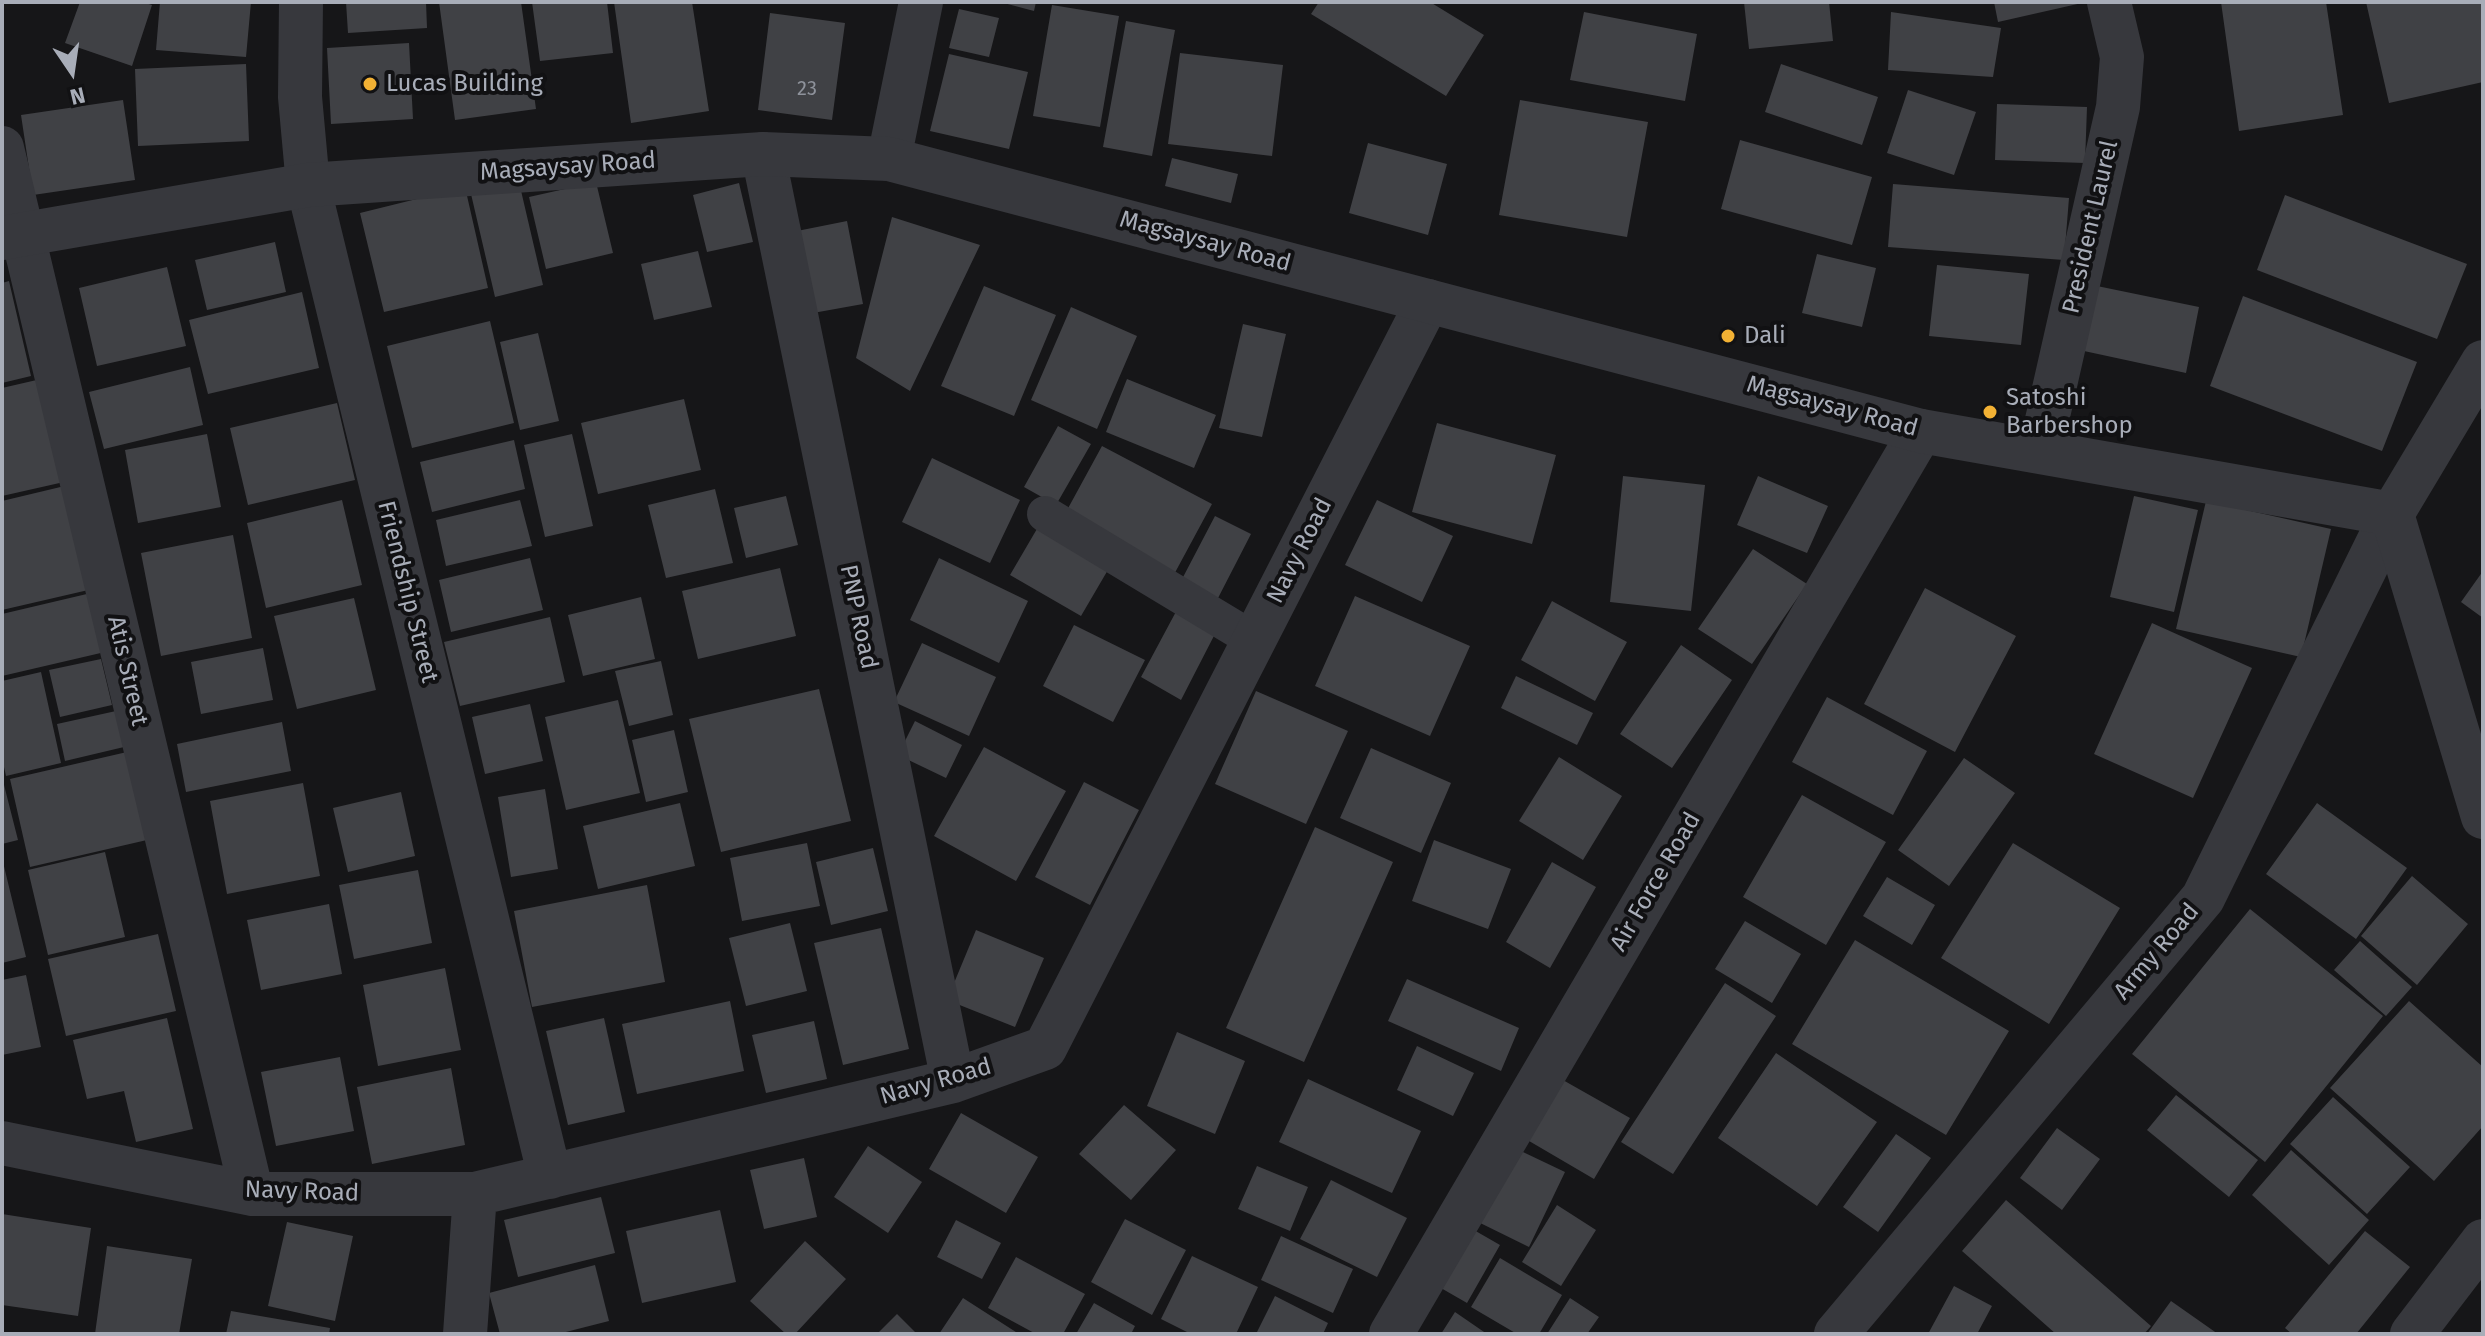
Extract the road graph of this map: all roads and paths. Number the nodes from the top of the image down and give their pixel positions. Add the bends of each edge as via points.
1 (301, 2) edge
2 (921, 2) edge
3 (2109, 2) edge
4 (2, 148) edge
5 (763, 154) junction
6 (889, 159) junction
7 (308, 185) junction
8 (13, 235) edge
9 (1428, 301) junction
10 (2483, 362) edge
11 (1921, 431) junction
12 (2040, 451) junction
13 (1045, 514) dead end
14 (2392, 514) junction
15 (1254, 640) junction
16 (2483, 817) edge
17 (953, 1081) junction
18 (2, 1143) edge
19 (550, 1177) junction
20 (252, 1194) junction
21 (475, 1194) junction
22 (2483, 1241) edge
23 (465, 1334) edge
24 (1391, 1334) edge
25 (1836, 1334) edge
26 (2412, 1334) edge

1 - 7 street, Friendship Street via 300,97
2 - 6 street
3 - 12 street, President Laurel via 2122,57 2118,107
4 - 8 street, Atis Street
5 - 6 street, Magsaysay Road
5 - 7 street, Magsaysay Road
5 - 17 street, PNP Road
6 - 9 street, Magsaysay Road
7 - 8 street, Magsaysay Road
7 - 19 street, Friendship Street
8 - 20 street, Atis Street
9 - 11 street, Magsaysay Road
9 - 15 street, Navy Road
10 - 14 street, Army Road
11 - 12 street, Magsaysay Road
11 - 24 street, Air Force Road
12 - 14 street, Magsaysay Road
13 - 15 lane
14 - 16 street
14 - 25 street, Army Road via 2203,898
15 - 17 street, Navy Road via 1045,1048
17 - 19 street, Navy Road
18 - 20 street, Navy Road
19 - 21 street, Navy Road
20 - 21 street, Navy Road
21 - 23 street
22 - 26 street

